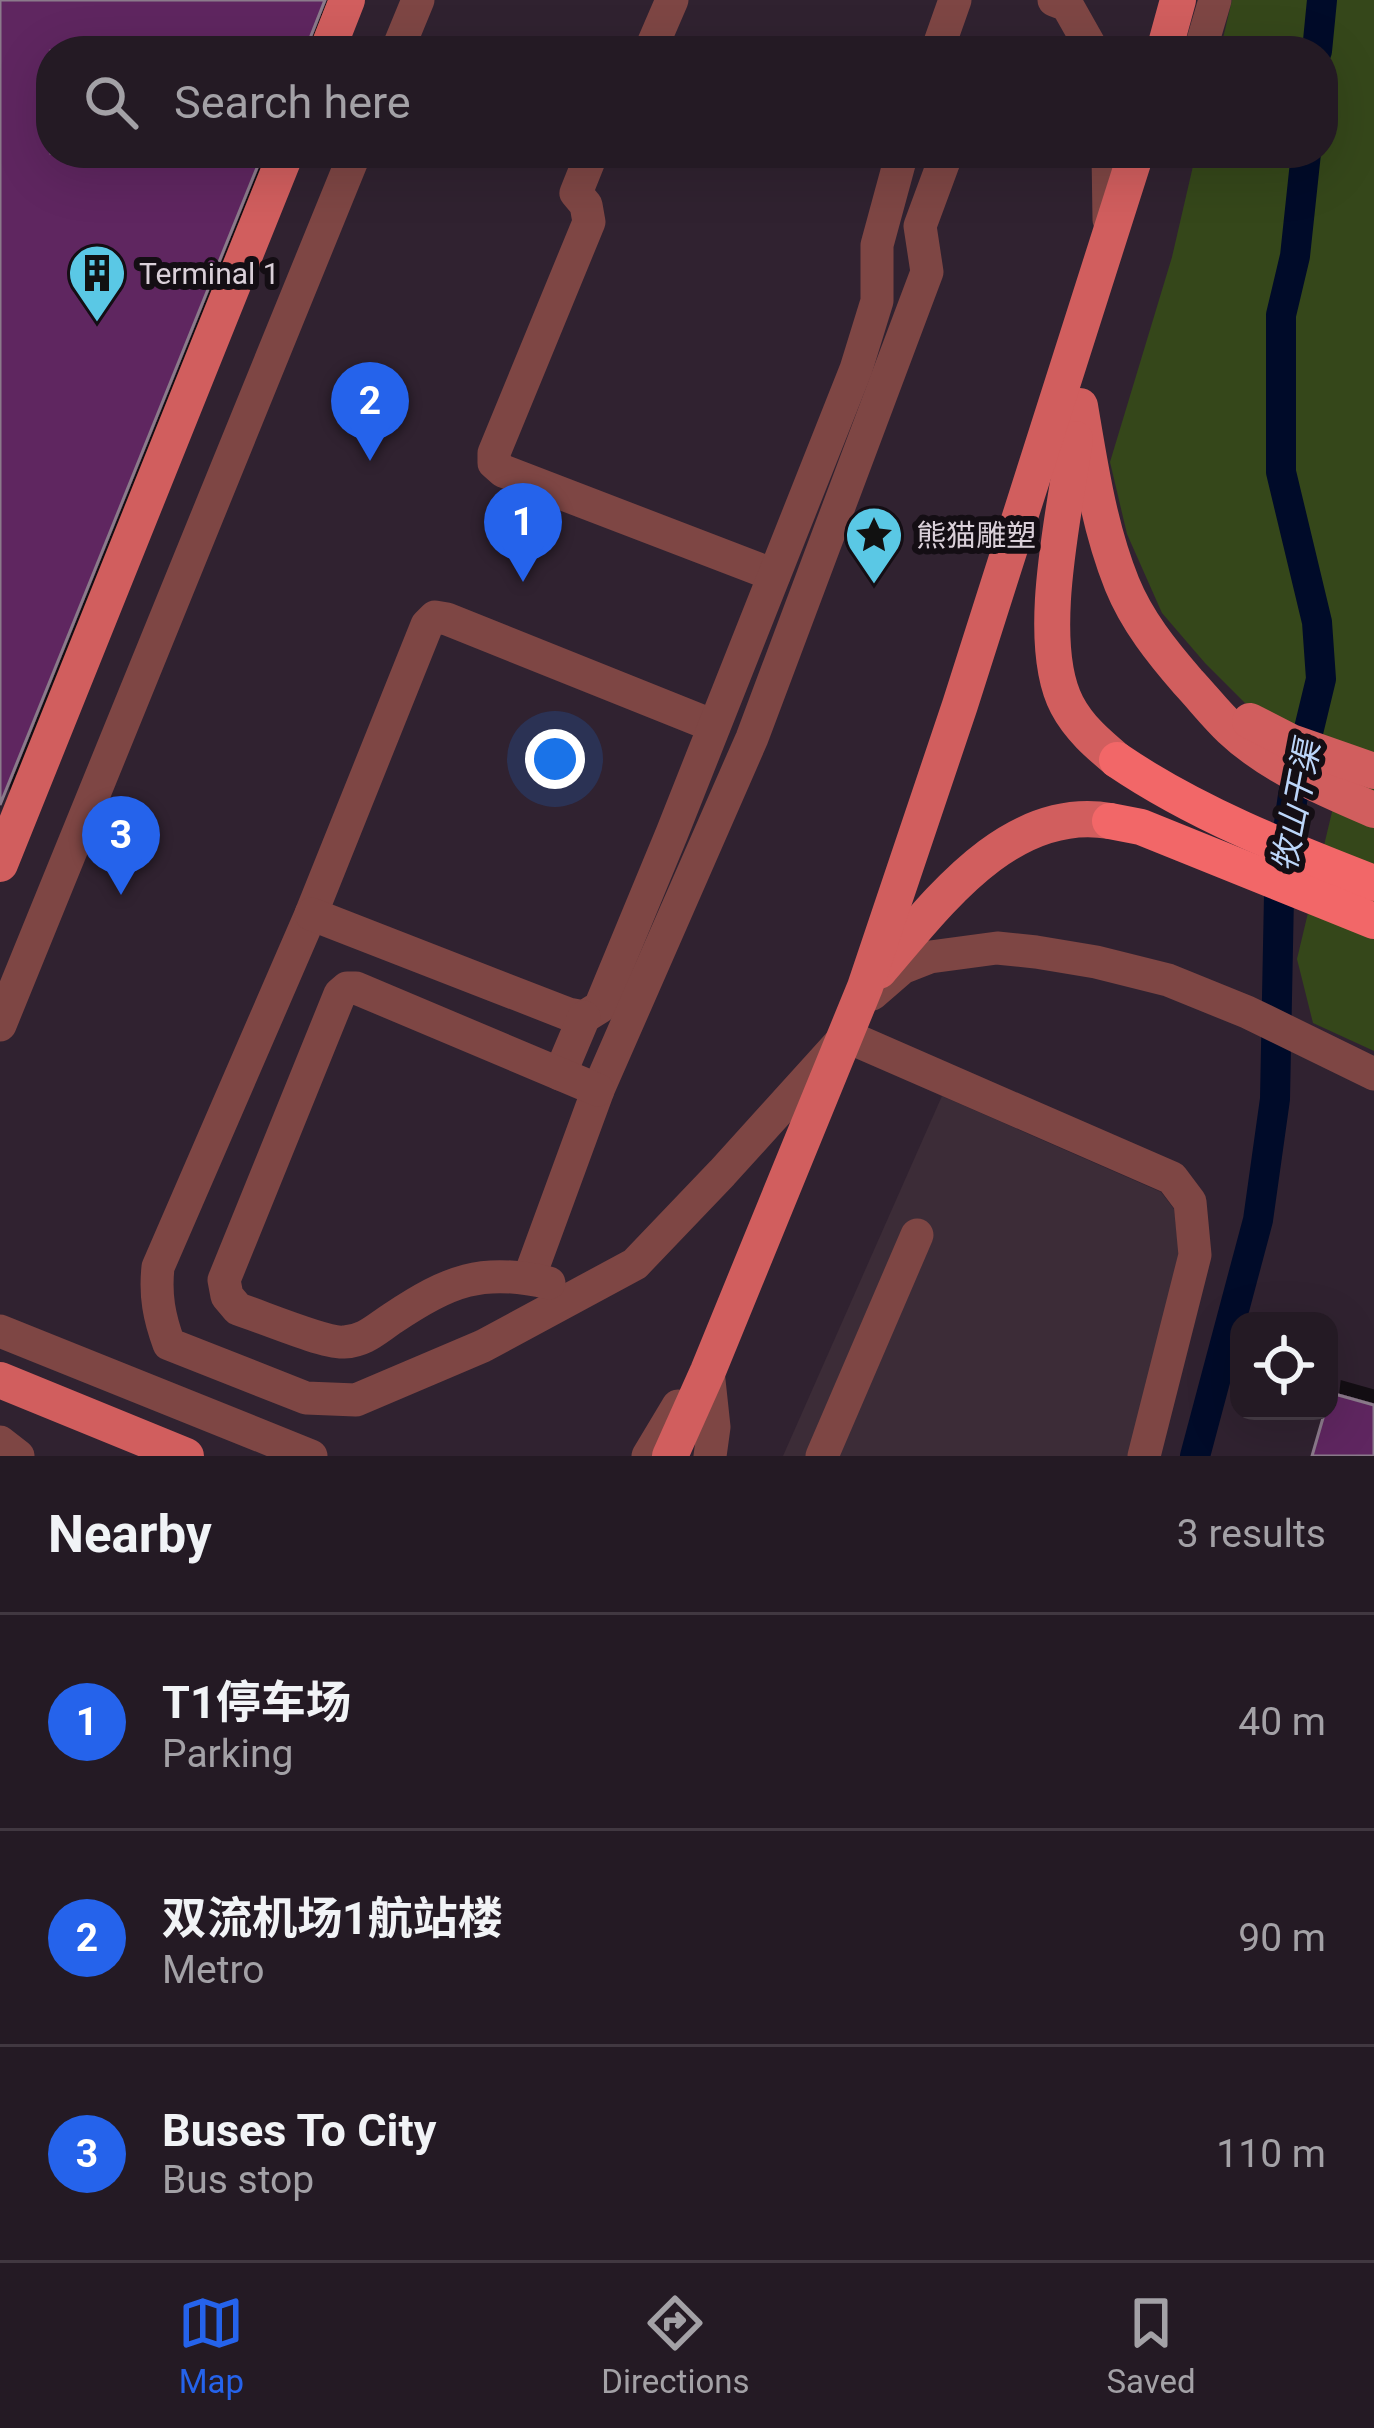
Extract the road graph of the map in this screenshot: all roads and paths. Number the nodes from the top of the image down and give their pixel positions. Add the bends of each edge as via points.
1 (347, 0) edge
2 (418, 0) edge
3 (654, 0) edge
4 (671, 0) edge
5 (955, 0) edge
6 (1054, 0) edge
7 (1178, 0) edge
8 (1215, 0) edge
9 (333, 36) edge
10 (403, 36) edge
11 (639, 36) edge
12 (656, 36) edge
13 (942, 36) edge
14 (1085, 36) edge
15 (1168, 36) edge
16 (1204, 36) edge
17 (280, 168) edge
18 (350, 168) edge
19 (588, 168) edge
20 (599, 168) edge
21 (898, 168) edge
22 (941, 168) edge
23 (1114, 168) edge
24 (1148, 168) edge
25 (581, 199) junction
26 (1108, 243) junction
27 (1080, 406) junction
28 (773, 575) junction
29 (1191, 684) junction
30 (714, 726) junction
31 (1117, 760) joint
32 (1374, 771) edge
33 (1374, 810) edge
34 (1110, 820) joint
35 (0, 864) edge
36 (1374, 883) edge
37 (311, 914) junction
38 (1374, 921) edge
39 (856, 1010) junction
40 (584, 1017) junction
41 (0, 1025) edge
42 (560, 1074) junction
43 (1374, 1074) edge
44 (598, 1090) junction
45 (917, 1235) dead end
46 (529, 1278) junction
47 (586, 1291) junction
48 (731, 1316) junction
49 (0, 1331) edge
50 (0, 1380) edge
51 (0, 1442) edge
52 (684, 1450) edge
53 (0, 1454) edge
54 (15, 1456) edge
55 (186, 1456) edge
56 (311, 1456) edge
57 (648, 1456) edge
58 (822, 1456) edge
59 (1144, 1456) edge

1 - 9 main road
2 - 10 street
3 - 11 street
4 - 12 street
5 - 13 street
6 - 14 street via 1067,5
7 - 15 main road
8 - 16 street
17 - 35 main road
18 - 41 street
19 - 25 street
20 - 25 street
21 - 28 street via 877,245 877,301
22 - 44 street via 920,226 927,272 752,738
23 - 26 main road
24 - 26 street
25 - 28 street via 589,222 494,464
26 - 27 main road
26 - 39 main road
27 - 29 main road via 1119,579 1152,638
27 - 31 main road via 1054,585 1054,665 1066,704
28 - 30 street
29 - 32 main road via 1292,742
29 - 33 main road via 1234,733 1287,769
30 - 37 street via 435,617
30 - 40 street via 600,1007
31 - 36 highway via 1244,828
34 - 38 highway
34 - 39 main road via 1050,823 993,853 934,909
37 - 40 street
37 - 47 street via 158,1267 169,1344 305,1398 356,1400
39 - 43 street via 902,968 997,949 1168,980
39 - 47 street via 635,1264
39 - 48 main road
39 - 59 street via 1172,1178 1190,1202 1195,1255
40 - 42 street
42 - 44 street
42 - 46 street via 347,988 224,1280 238,1309 339,1343 365,1338 441,1288 479,1276
44 - 46 street
45 - 58 street
46 - 47 street
48 - 52 main road
48 - 57 street
49 - 56 street
50 - 55 main road, bridge
51 - 54 street
53 - 54 street

